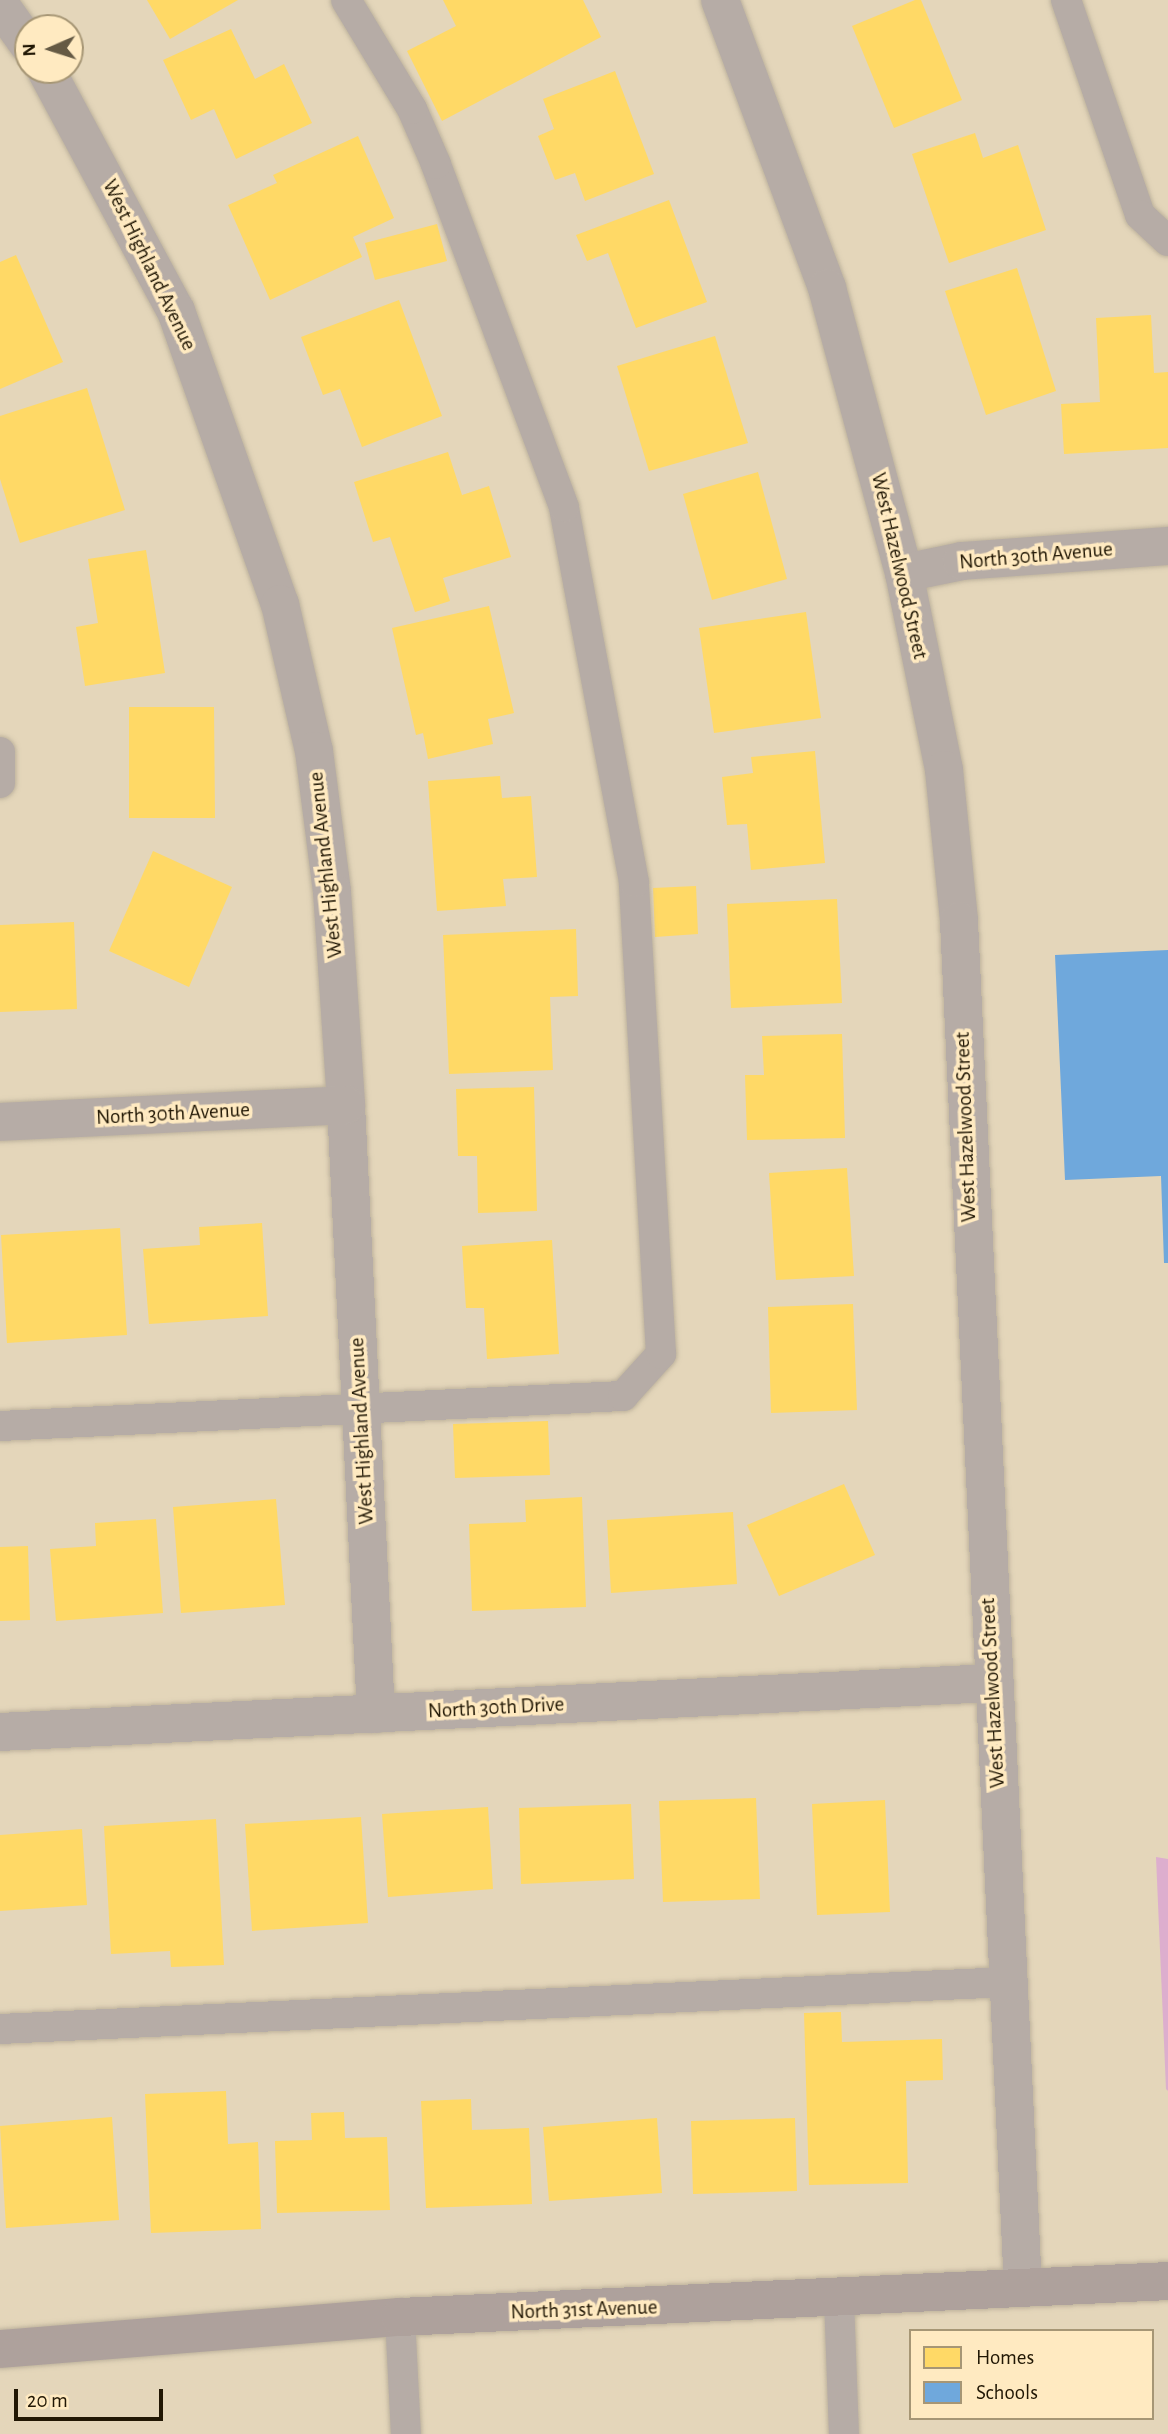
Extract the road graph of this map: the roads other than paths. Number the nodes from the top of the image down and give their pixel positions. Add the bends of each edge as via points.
1 (346, 0) edge
2 (720, 0) edge
3 (1066, 0) edge
4 (0, 5) edge
5 (14, 24) edge
6 (54, 84) edge
7 (1168, 241) edge
8 (1168, 546) edge
9 (905, 573) junction
10 (0, 752) edge
11 (0, 783) edge
12 (346, 1105) junction
13 (0, 1122) edge
14 (362, 1409) junction
15 (0, 1426) edge
16 (992, 1683) junction
17 (376, 1714) junction
18 (0, 1732) edge
19 (1008, 1982) junction
20 (0, 2029) edge
21 (1168, 2281) edge
22 (1023, 2287) junction
23 (839, 2299) junction
24 (400, 2317) junction
25 (0, 2349) edge
26 (406, 2434) edge
27 (844, 2434) edge

1 - 14 lane via 431,153 564,507 634,882 661,1354 623,1396
2 - 9 street, West Hazelwood Street via 827,288
3 - 7 lane via 1140,215
4 - 5 street
6 - 12 street, West Highland Avenue via 176,311 280,604 316,764
8 - 9 street, North 30th Avenue via 962,561
9 - 16 street, West Hazelwood Street via 944,770 959,921
10 - 11 lane
12 - 13 street, North 30th Avenue
12 - 14 street, West Highland Avenue
14 - 15 lane
14 - 17 street, West Highland Avenue
16 - 17 street, North 30th Drive
16 - 19 street, West Hazelwood Street
17 - 18 street, North 30th Drive
19 - 20 lane
19 - 22 street, West Hazelwood Street
21 - 22 street, North 31st Avenue
22 - 23 street, North 31st Avenue
23 - 24 street, North 31st Avenue
23 - 27 lane
24 - 25 street, North 31st Avenue
24 - 26 lane

